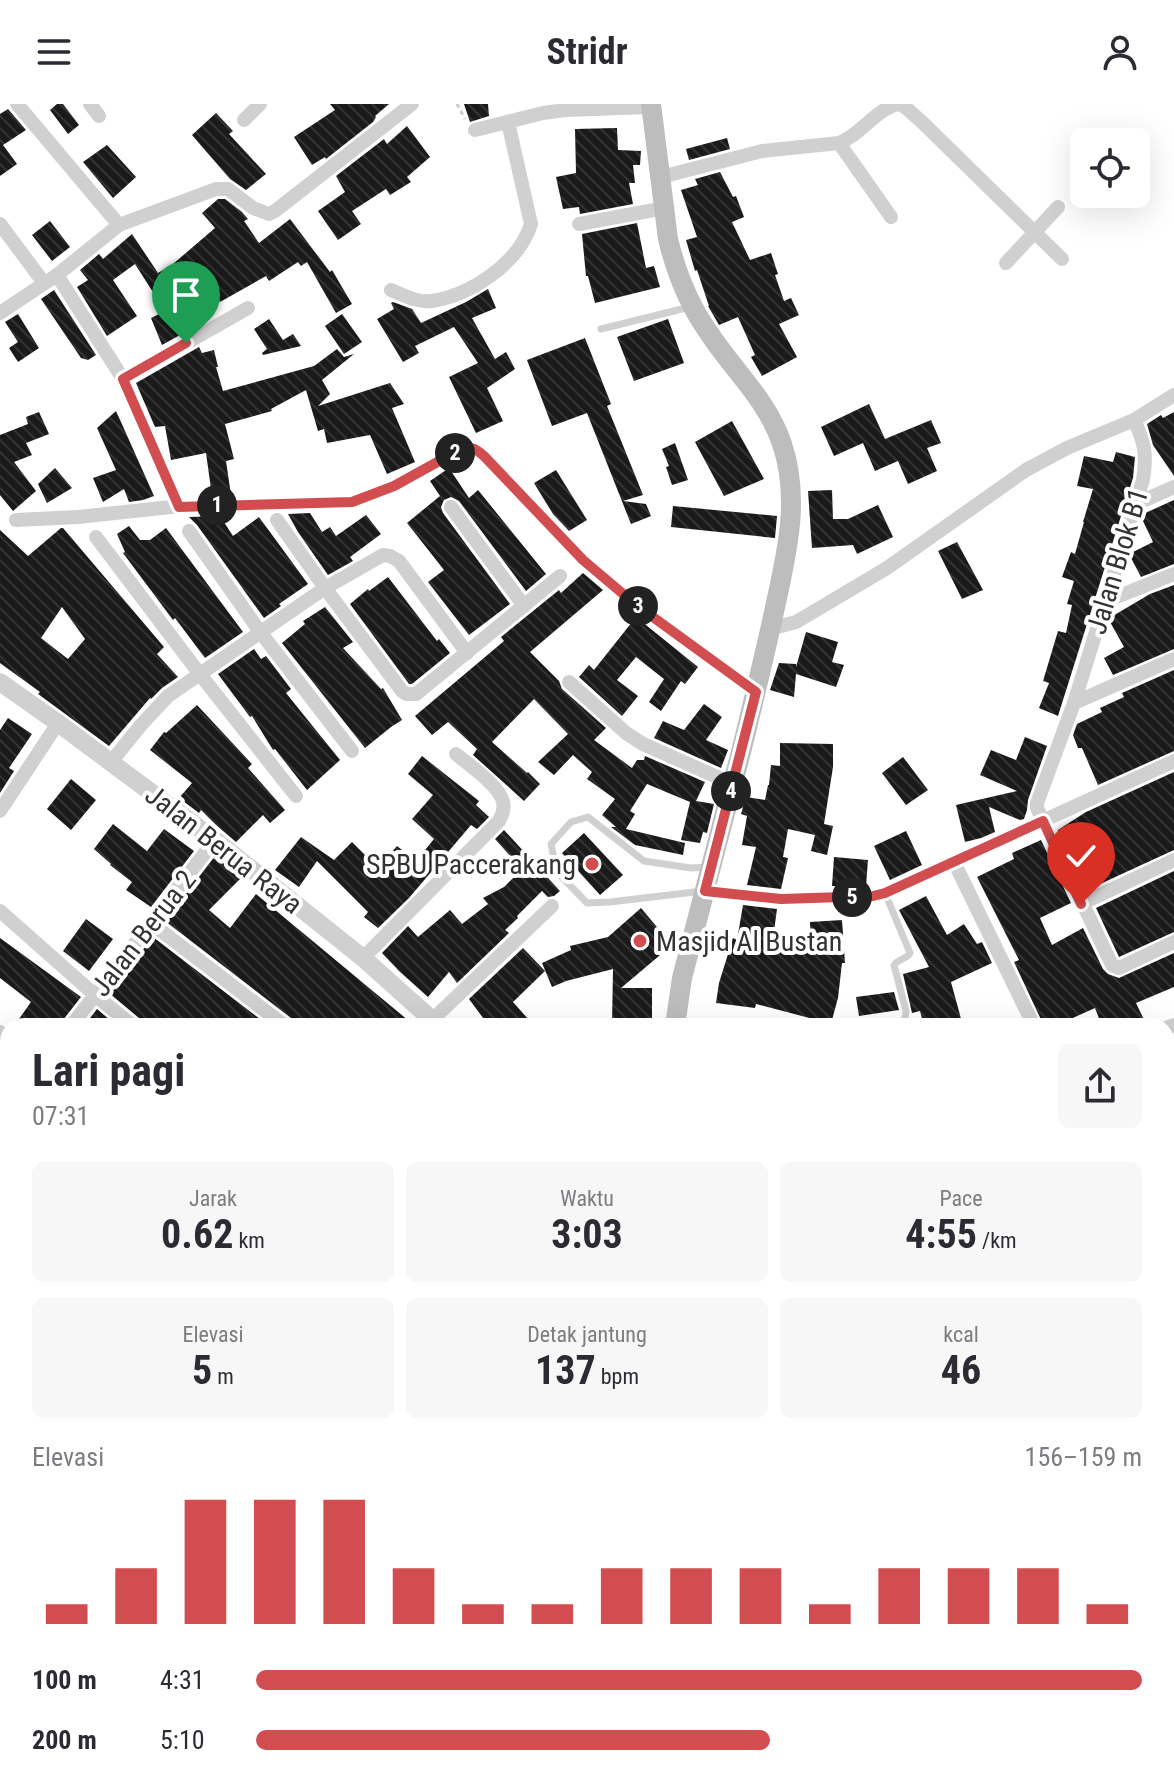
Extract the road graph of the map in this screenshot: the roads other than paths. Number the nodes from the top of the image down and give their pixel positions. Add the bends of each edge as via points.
1 (17, 104) edge
2 (260, 104) edge
3 (412, 104) edge
4 (651, 106) edge
5 (244, 120) dead end
6 (508, 122) junction
7 (475, 130) dead end
8 (839, 143) junction
9 (661, 177) junction
10 (1058, 207) dead end
11 (665, 208) junction
12 (891, 217) dead end
13 (0, 224) edge
14 (579, 224) dead end
15 (119, 225) junction
16 (1034, 233) junction
17 (1062, 259) dead end
18 (1006, 263) dead end
19 (57, 275) junction
20 (44, 283) junction
21 (391, 290) dead end
22 (693, 306) junction
23 (248, 308) dead end
24 (0, 313) edge
25 (601, 329) dead end
26 (123, 379) junction
27 (1174, 395) edge
28 (1134, 420) junction
29 (1174, 487) edge
30 (1136, 504) junction
31 (179, 507) junction
32 (451, 507) dead end
33 (16, 520) dead end
34 (277, 520) dead end
35 (189, 531) dead end
36 (96, 537) dead end
37 (1174, 574) edge
38 (560, 576) dead end
39 (325, 588) junction
40 (1104, 602) junction
41 (524, 606) junction
42 (770, 629) junction
43 (261, 633) junction
44 (467, 653) junction
45 (1174, 659) edge
46 (199, 673) junction
47 (0, 682) edge
48 (569, 682) dead end
49 (756, 692) junction
50 (1074, 703) junction
51 (58, 723) junction
52 (352, 751) dead end
53 (456, 754) dead end
54 (1174, 761) edge
55 (111, 762) junction
56 (733, 784) junction
57 (296, 796) dead end
58 (1, 808) edge
59 (1043, 821) junction
60 (215, 840) junction
61 (1174, 860) edge
62 (954, 862) junction
63 (712, 866) junction
64 (705, 891) junction
65 (885, 893) junction
66 (1081, 904) junction
67 (552, 906) dead end
68 (0, 911) edge
69 (151, 923) junction
70 (1174, 942) edge
71 (363, 958) junction
72 (95, 995) junction
73 (77, 1018) edge
74 (123, 1018) edge
75 (275, 1018) edge
76 (431, 1018) edge
77 (440, 1018) edge
78 (676, 1018) edge
79 (905, 1018) edge
80 (1030, 1018) edge

1 - 15 street
2 - 5 street
3 - 15 street via 269,214 222,188
4 - 6 street via 565,110
4 - 9 main road
6 - 7 street
6 - 21 street via 531,224 528,235 492,275 463,291 420,301
8 - 9 street via 762,151
8 - 12 street
8 - 16 street via 899,104
9 - 11 main road
10 - 16 street
11 - 14 street
11 - 22 main road via 673,258
13 - 20 street
15 - 19 street
16 - 17 street
16 - 18 street
19 - 20 street
19 - 26 street
20 - 24 street
22 - 25 lane
22 - 42 main road via 764,405 788,464 789,543
23 - 26 street
26 - 31 street
27 - 28 street
28 - 30 street, Jalan Blok B1 via 1146,461
28 - 42 street via 1026,470 887,568 796,622
29 - 30 street
30 - 40 street, Jalan Blok B1
31 - 33 street
31 - 49 street via 352,502 461,449 474,448 583,560
32 - 41 street
34 - 39 street
35 - 43 street
36 - 46 street
37 - 40 street
38 - 41 street
39 - 43 street
39 - 44 street via 378,557 390,556
39 - 44 street via 406,694 416,694
40 - 50 street, Jalan Blok B1
41 - 44 street
42 - 49 main road
43 - 46 street
43 - 52 street
45 - 50 street
46 - 55 street via 168,696
46 - 57 street
47 - 51 street, Jalan Berua Raya
48 - 56 street via 643,744
49 - 56 main road
50 - 59 street, Jalan Blok B1 via 1037,803
51 - 55 street, Jalan Berua Raya
51 - 58 street
53 - 71 street via 499,792 504,808 499,821
54 - 59 street
55 - 60 street, Jalan Berua Raya
56 - 63 main road
59 - 62 street
59 - 66 street
60 - 69 street, Jalan Berua 2
60 - 71 street, Jalan Berua Raya
61 - 66 street
62 - 65 street
62 - 80 street
63 - 64 main road
63 - 64 lane via 644,861 588,817 571,822 551,844 557,872 587,903
64 - 65 street via 781,899
64 - 78 main road
65 - 79 lane via 910,953 894,965
66 - 70 street via 1117,968
67 - 77 street
68 - 72 street
69 - 72 street, Jalan Berua 2
69 - 75 street
71 - 76 street, Jalan Berua Raya
72 - 73 street, Jalan Berua 2
72 - 74 street

